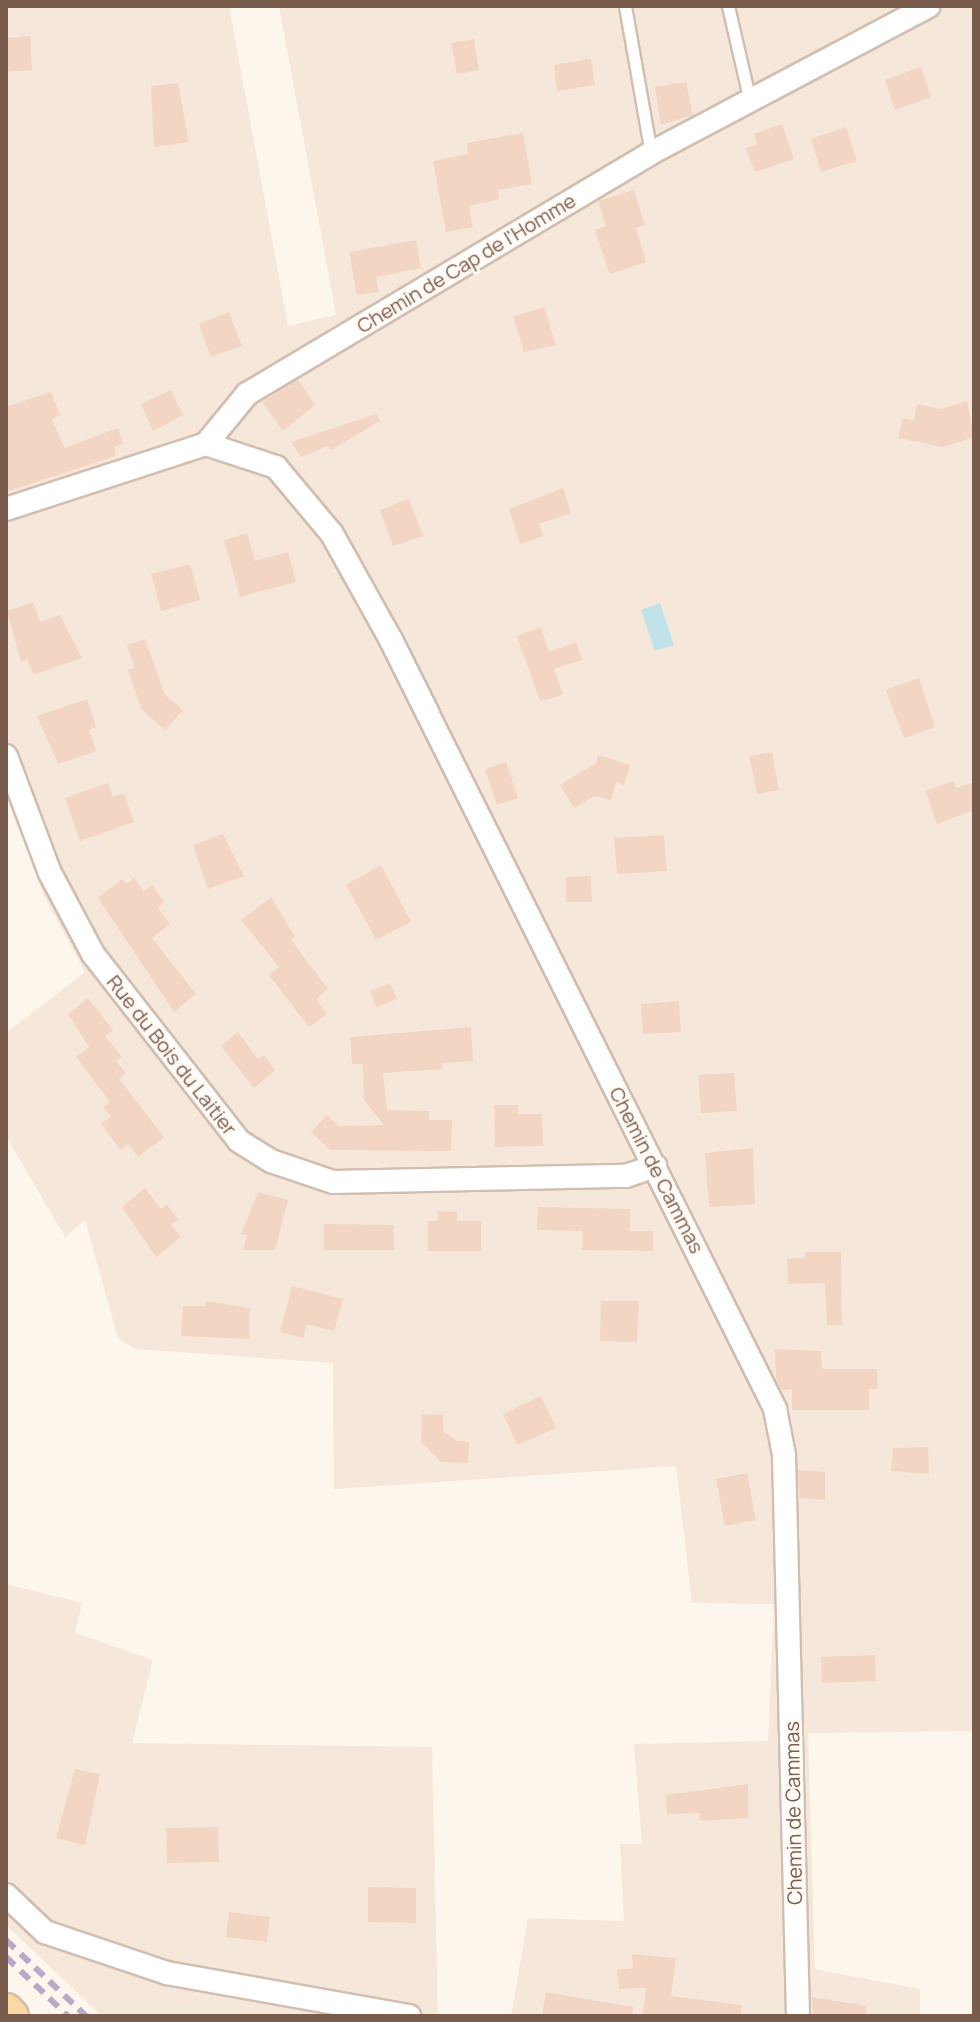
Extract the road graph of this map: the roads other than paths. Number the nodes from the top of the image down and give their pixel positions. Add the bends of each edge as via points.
1 (625, 6) edge
2 (728, 6) edge
3 (929, 6) edge
4 (750, 101) junction
5 (651, 153) junction
6 (206, 444) junction
7 (6, 509) edge
8 (6, 756) edge
9 (655, 1166) junction
10 (6, 1895) edge
11 (6, 2011) edge
12 (11, 2016) edge
13 (409, 2016) edge
14 (798, 2016) edge

1 - 5 lane
2 - 4 lane
3 - 4 street, Chemin de Cap de l'Homme
4 - 5 street, Chemin de Cap de l'Homme
5 - 6 street, Chemin de Cap de l'Homme via 247,394
6 - 7 street
6 - 9 street, Chemin de Cammas via 276,467 332,534
8 - 9 street, Rue du Bois du Laitier via 50,873 93,954 239,1141 271,1161 333,1182 626,1176
9 - 14 street, Chemin de Cammas via 775,1409 784,1455
10 - 13 street via 45,1932 167,1973
11 - 12 main road

